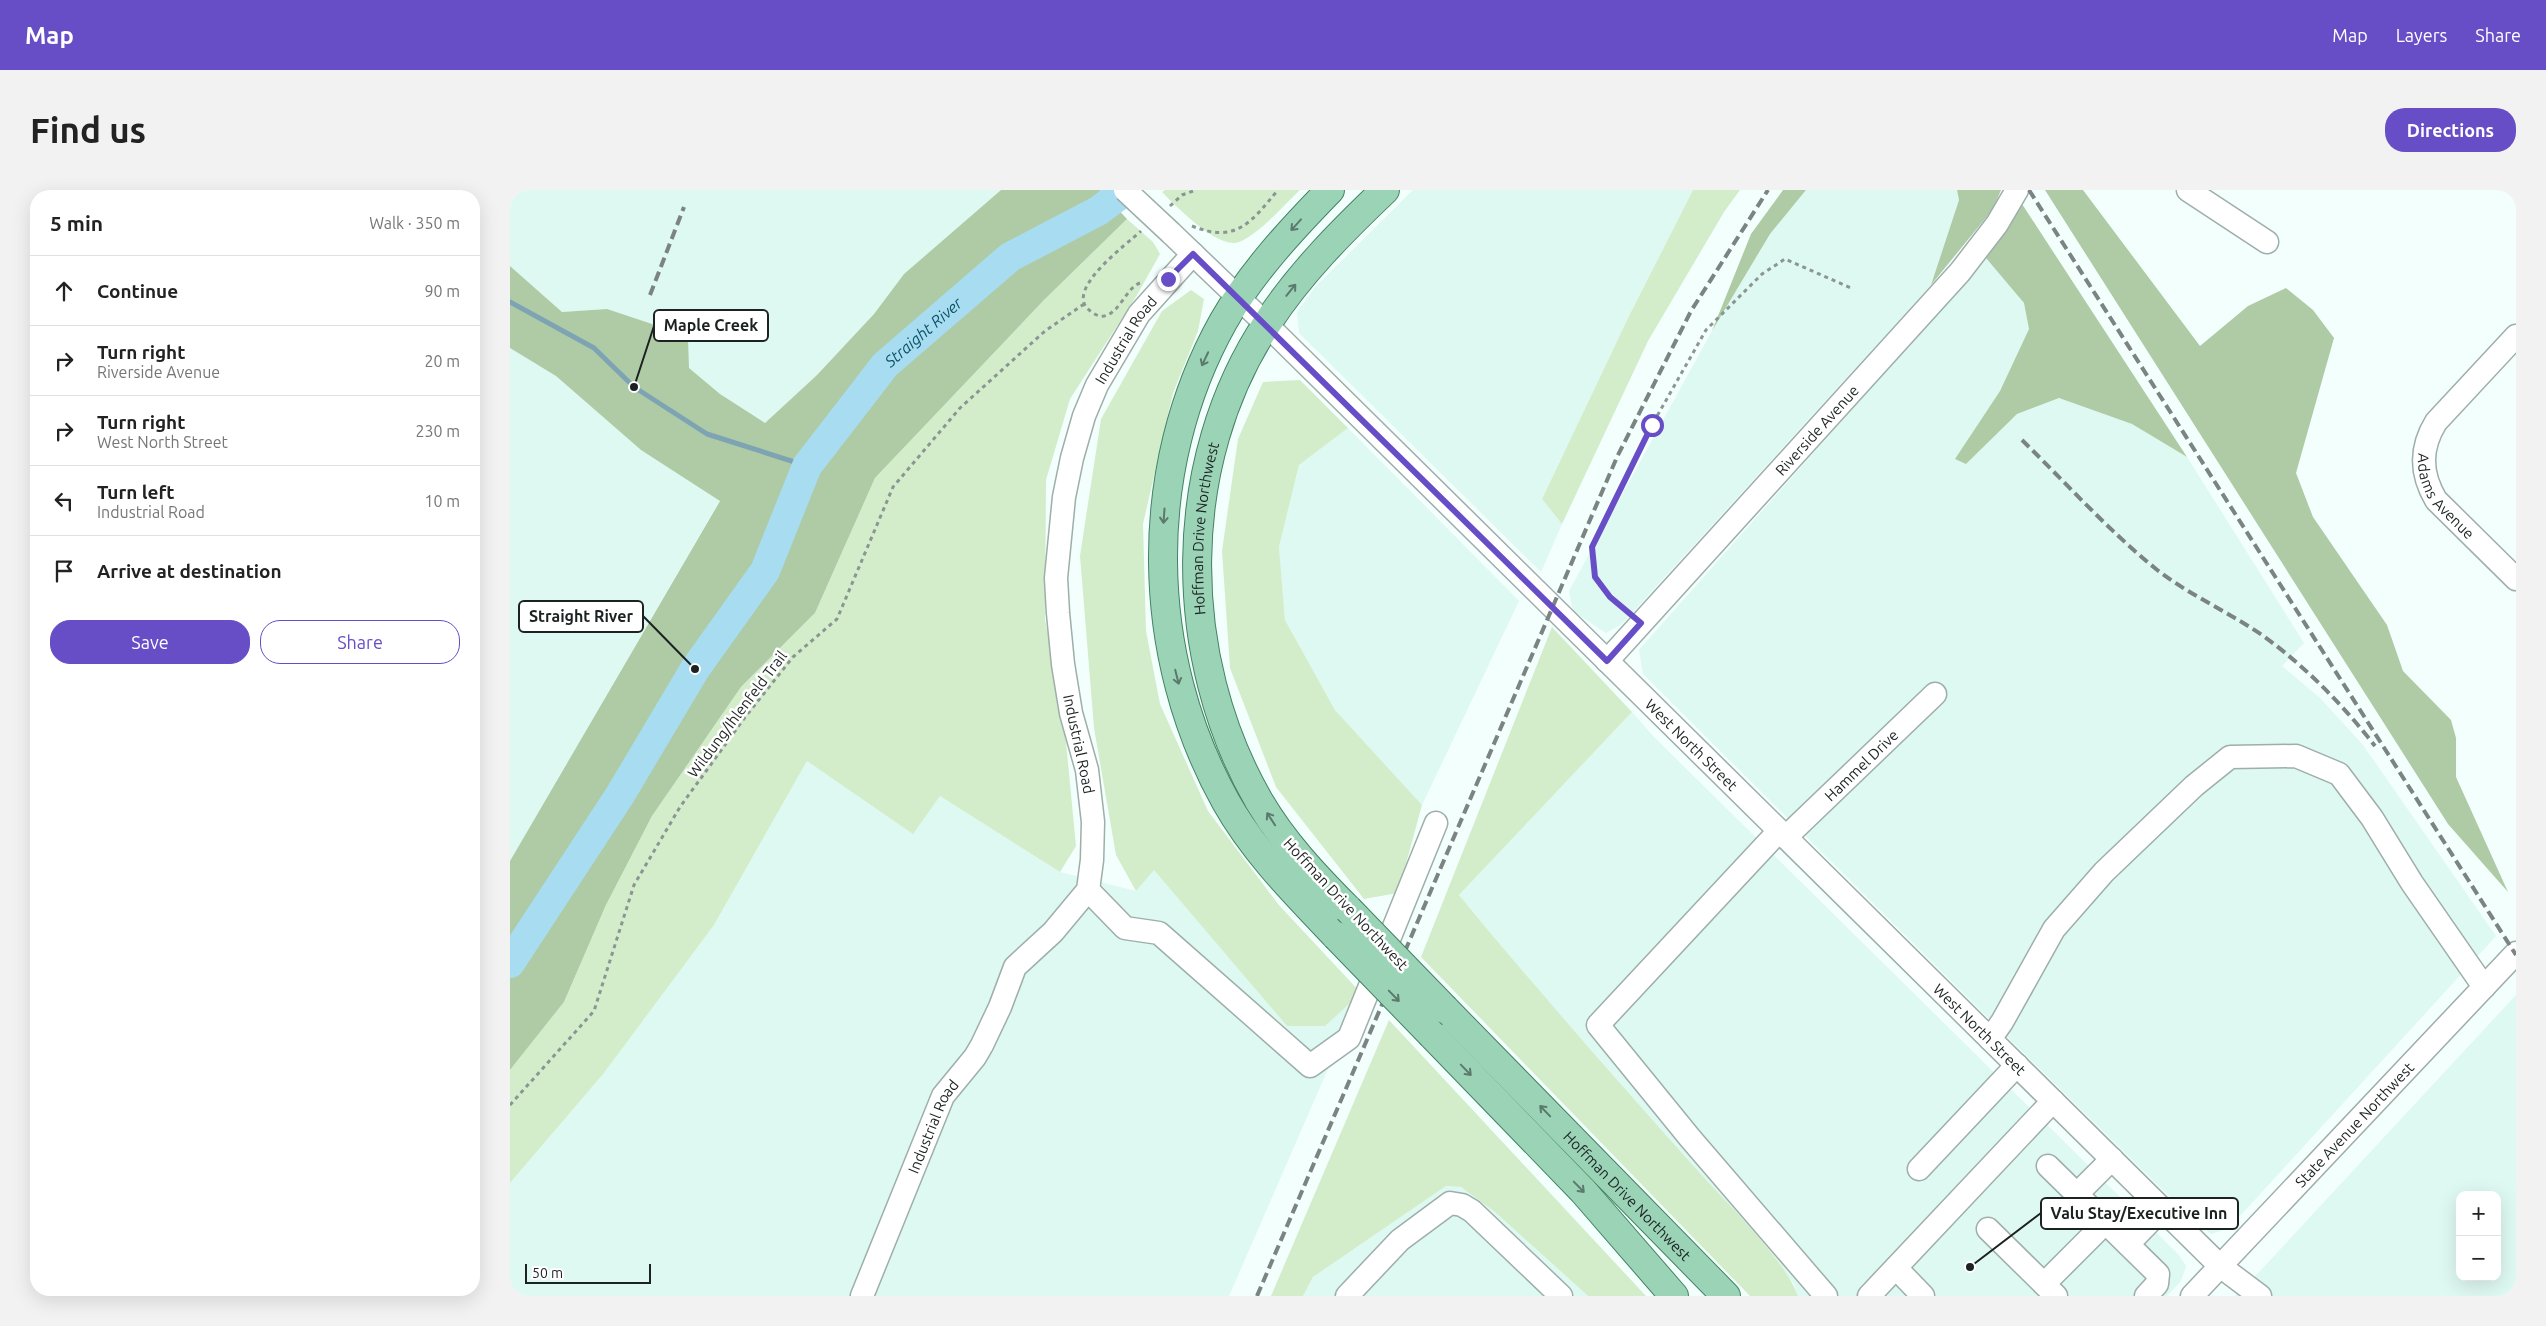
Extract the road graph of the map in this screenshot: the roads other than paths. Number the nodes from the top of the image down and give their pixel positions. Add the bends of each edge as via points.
1 (1125, 190) edge
2 (1330, 190) edge
3 (1385, 190) edge
4 (2017, 190) edge
5 (2188, 190) edge
6 (2267, 242) dead end
7 (1193, 254) junction
8 (1239, 298) junction
9 (1266, 324) junction
10 (2516, 336) edge
11 (2516, 579) edge
12 (1607, 661) junction
13 (1936, 694) dead end
14 (1436, 822) dead end
15 (1783, 834) junction
16 (1088, 890) junction
17 (2516, 953) edge
18 (2484, 987) junction
19 (1990, 1038) junction
20 (2017, 1065) junction
21 (2054, 1101) junction
22 (2112, 1159) junction
23 (2048, 1166) dead end
24 (1919, 1169) dead end
25 (2077, 1194) junction
26 (2162, 1209) junction
27 (2106, 1222) junction
28 (1988, 1229) dead end
29 (2128, 1244) junction
30 (2220, 1266) junction
31 (1896, 1268) junction
32 (2050, 1290) edge
33 (862, 1296) edge
34 (1347, 1296) edge
35 (1561, 1296) edge
36 (1674, 1296) edge
37 (1726, 1296) edge
38 (1826, 1296) edge
39 (1869, 1296) edge
40 (1923, 1296) edge
41 (2146, 1296) edge
42 (2192, 1296) edge
43 (2260, 1296) edge

1 - 7 street, West North Street, bridge
2 -> 8 main road, Hoffman Drive Northwest via 1294,226
9 -> 3 main road, Hoffman Drive Northwest via 1340,233
4 - 12 street, Riverside Avenue via 1997,224 1960,272
5 - 6 street
7 - 8 street, West North Street
7 - 16 street, Industrial Road via 1139,314 1097,385 1072,458 1056,578 1063,664 1087,770 1093,822
8 - 9 street, West North Street
8 -> 36 main road, Hoffman Drive Northwest, bridge via 1197,377 1169,474 1162,544 1163,598 1170,648 1194,732 1226,802 1272,867 1583,1191
9 - 12 street, West North Street
37 -> 9 main road, Hoffman Drive Northwest, bridge via 1296,853 1248,780 1223,723 1211,684 1198,604 1196,563 1205,484 1214,440 1229,397
10 - 11 street, Adams Avenue via 2436,422 2423,452 2423,470 2436,500
12 - 15 street, West North Street
13 - 15 street, Hammel Drive
14 - 16 street via 1349,1038 1310,1066 1160,933 1125,928
15 - 19 street, West North Street
15 - 38 street, Hammel Drive via 1598,1025
16 - 33 street, Industrial Road via 1053,932 1015,967 982,1045 943,1096
17 - 18 street, State Avenue Northwest
18 - 19 street via 2412,883 2372,818 2339,774 2296,756 2230,757 2194,786 2104,872 2054,929
18 - 30 street, State Avenue Northwest
19 - 20 street, West North Street
20 - 21 street, West North Street
20 - 24 street
21 - 22 street, West North Street
21 - 31 street
22 - 25 street
22 - 26 street, West North Street
23 - 25 street
25 - 27 street
26 - 29 street
26 - 30 street, West North Street
27 - 29 street
27 - 32 street
28 - 32 street
29 - 41 street via 2158,1274 2157,1284
30 - 42 street, State Avenue Northwest
30 - 43 street, West North Street
31 - 39 street
31 - 40 street
34 - 35 street via 1400,1240 1450,1203 1472,1211

